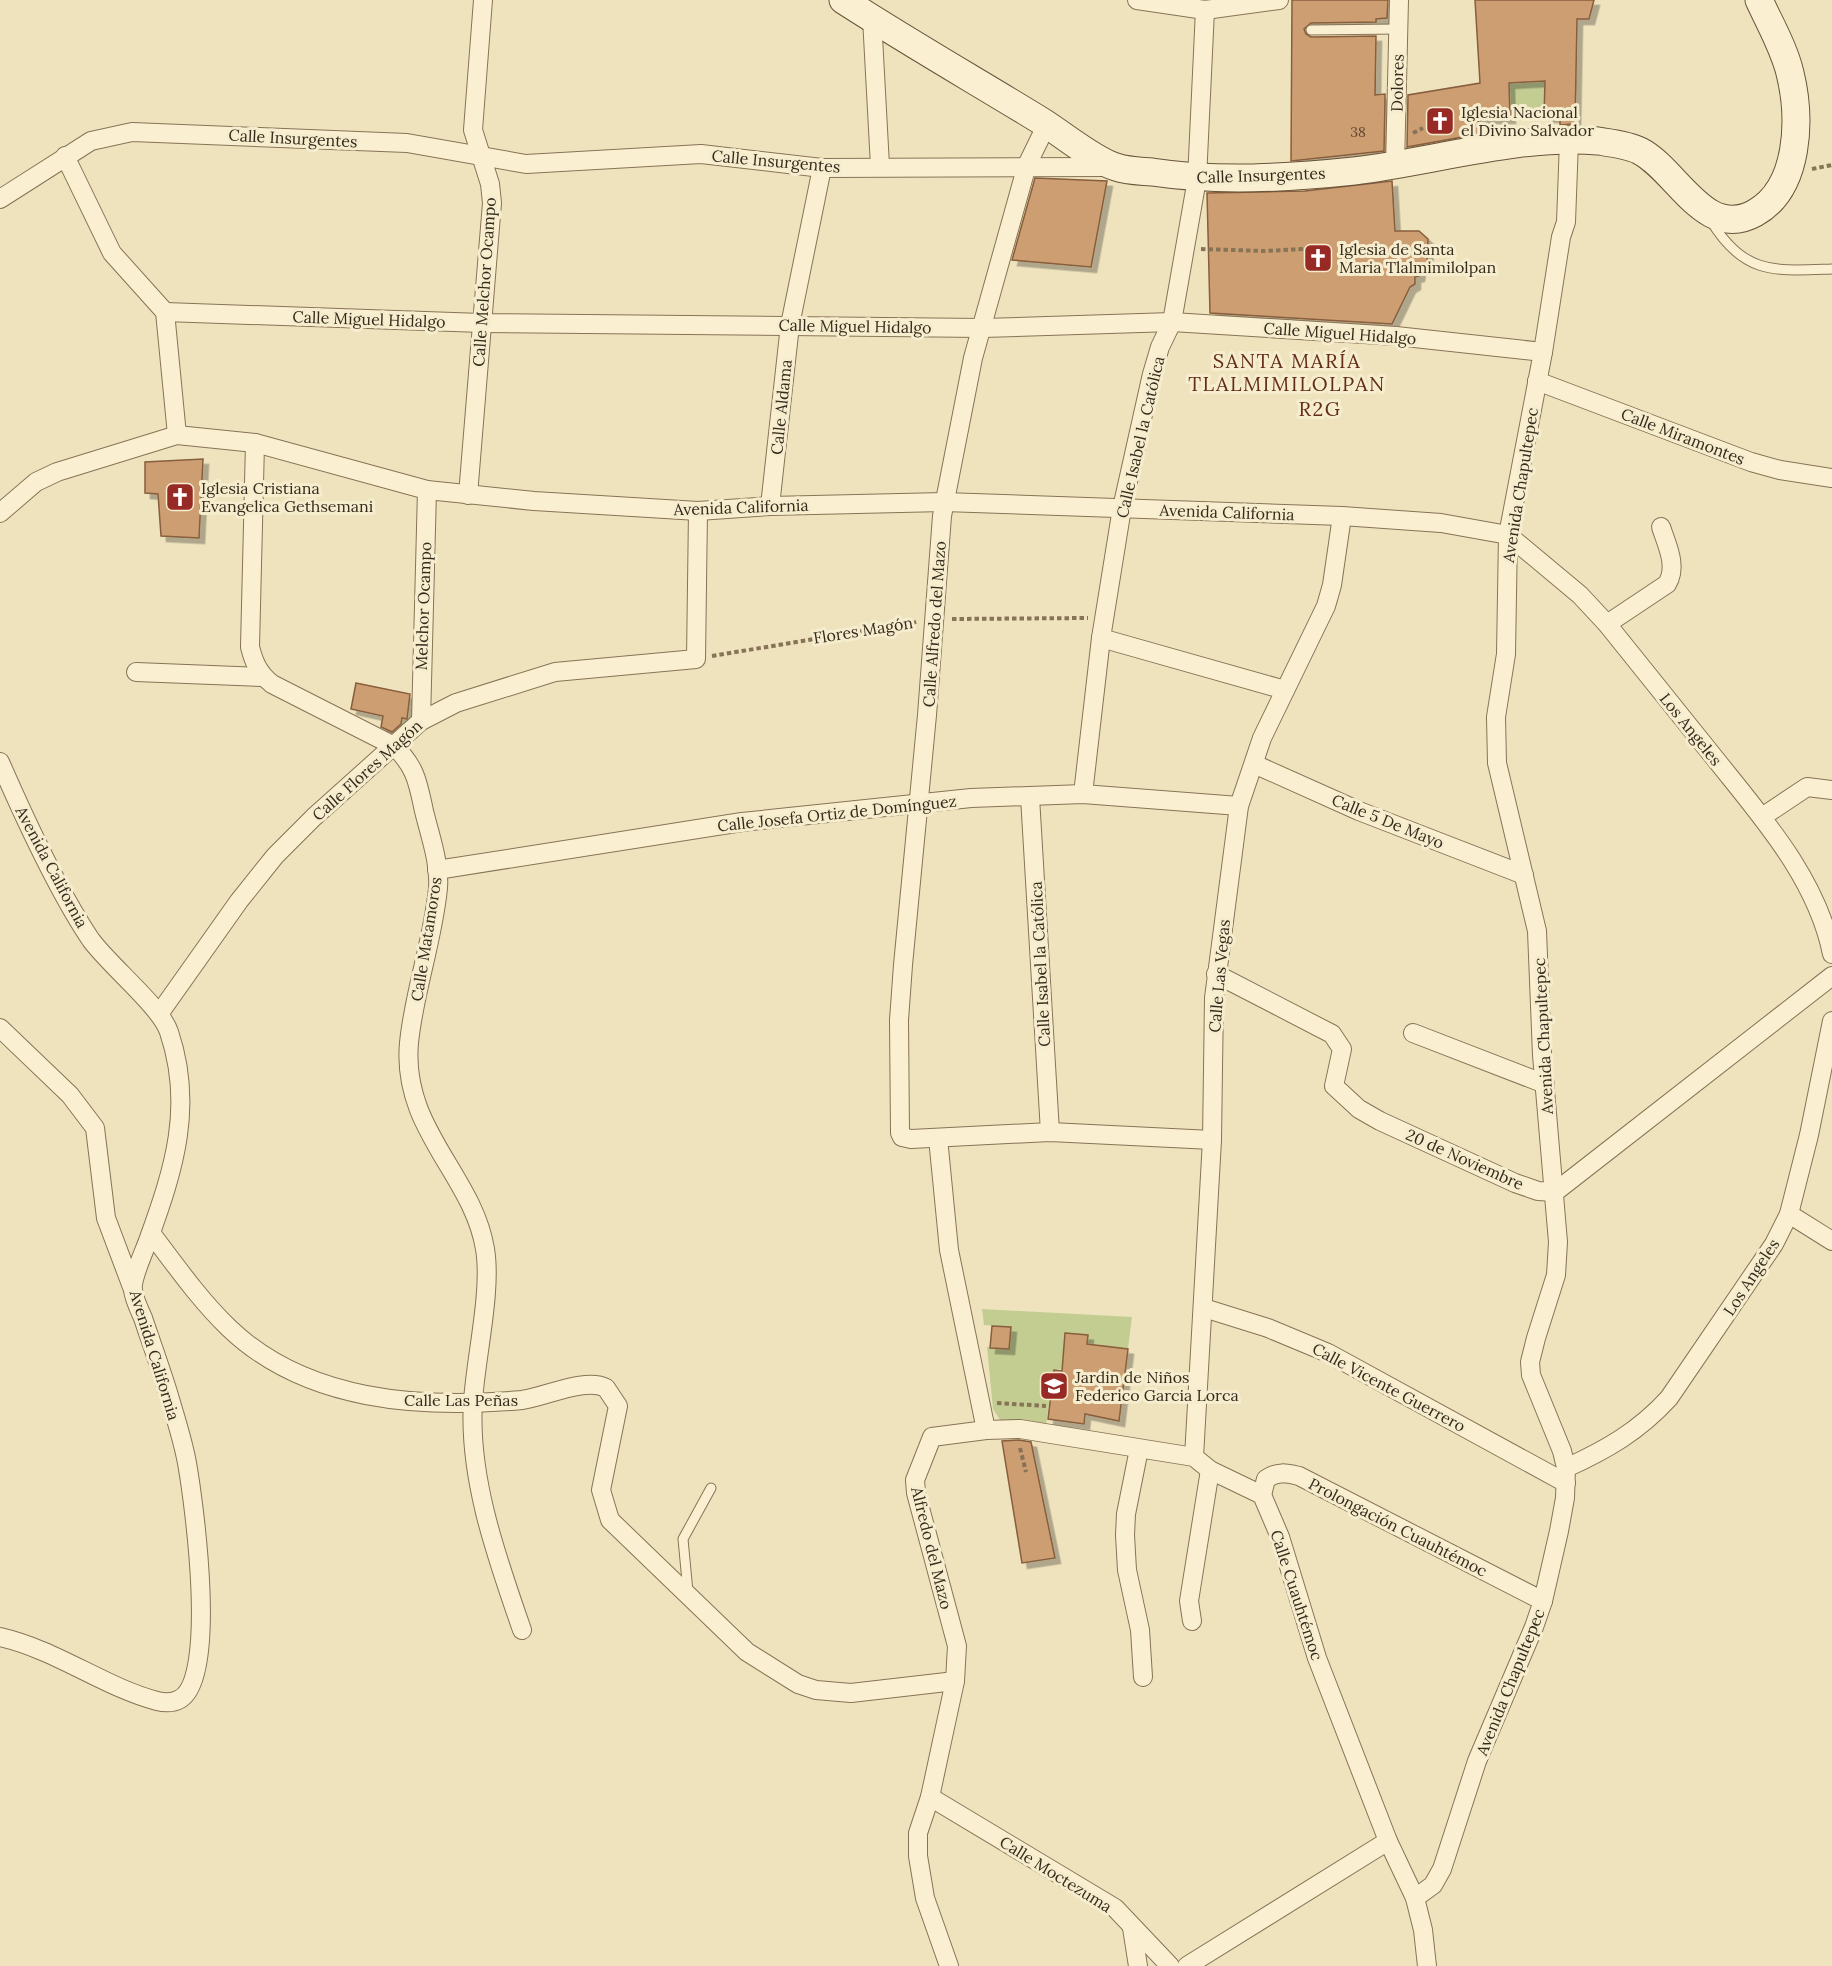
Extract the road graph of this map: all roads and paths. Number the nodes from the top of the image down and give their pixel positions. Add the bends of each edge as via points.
1 (483, 0) edge
2 (843, 0) edge
3 (1137, 0) edge
4 (1279, 0) edge
5 (1399, 0) edge
6 (1745, 0) edge
7 (1204, 10) junction
8 (1764, 10) edge
9 (872, 18) junction
10 (1398, 29) junction
11 (1311, 30) dead end
12 (1047, 124) junction
13 (1569, 141) junction
14 (65, 156) junction
15 (481, 158) junction
16 (1027, 165) junction
17 (880, 166) junction
18 (1395, 166) junction
19 (1115, 167) junction
20 (822, 168) junction
21 (1197, 179) junction
22 (0, 199) edge
23 (1705, 211) junction
24 (1185, 249) junction
25 (1303, 249) dead end
26 (1832, 268) edge
27 (165, 312) junction
28 (1173, 322) junction
29 (482, 323) junction
30 (790, 325) junction
31 (983, 328) junction
32 (1544, 352) junction
33 (1538, 381) junction
34 (177, 435) junction
35 (255, 443) junction
36 (1832, 478) edge
37 (427, 490) junction
38 (468, 495) junction
39 (944, 502) junction
40 (770, 506) junction
41 (1122, 508) junction
42 (698, 511) junction
43 (0, 513) edge
44 (1342, 516) junction
45 (1661, 527) dead end
46 (1508, 535) junction
47 (1104, 618) junction
48 (933, 620) junction
49 (1607, 624) junction
50 (1101, 638) junction
51 (696, 659) junction
52 (136, 672) dead end
53 (263, 677) junction
54 (1285, 690) junction
55 (421, 721) junction
56 (394, 746) junction
57 (0, 762) edge
58 (1254, 764) junction
59 (1832, 790) edge
60 (1083, 795) junction
61 (1030, 796) junction
62 (918, 805) junction
63 (1239, 806) junction
64 (1762, 817) junction
65 (437, 870) junction
66 (1524, 875) junction
67 (1832, 954) edge
68 (1216, 974) junction
69 (1832, 976) edge
70 (159, 1014) junction
71 (1832, 1021) edge
72 (0, 1028) edge
73 (1413, 1033) dead end
74 (1545, 1084) junction
75 (1050, 1132) junction
76 (938, 1137) junction
77 (1212, 1140) junction
78 (1555, 1192) junction
79 (1789, 1214) junction
80 (151, 1233) junction
81 (1832, 1241) edge
82 (132, 1287) junction
83 (1204, 1308) junction
84 (472, 1403) junction
85 (978, 1403) junction
86 (1046, 1406) dead end
87 (986, 1430) junction
88 (1016, 1430) junction
89 (1139, 1449) junction
90 (1194, 1458) junction
91 (1209, 1470) junction
92 (1026, 1472) dead end
93 (1566, 1475) junction
94 (711, 1488) dead end
95 (1262, 1495) junction
96 (688, 1597) junction
97 (1543, 1601) junction
98 (1192, 1621) dead end
99 (0, 1629) edge
100 (522, 1630) dead end
101 (0, 1637) edge
102 (20, 1641) junction
103 (1143, 1677) dead end
104 (955, 1681) junction
105 (930, 1797) junction
106 (1388, 1841) junction
107 (1415, 1898) junction
108 (1132, 1928) junction
109 (949, 1966) edge
110 (1138, 1966) edge
111 (1170, 1966) edge
112 (1187, 1966) edge
113 (1427, 1966) edge

1 - 15 street, Calle Melchor Ocampo via 473,111 474,141
2 - 9 main road
3 - 7 street
4 - 7 street
5 - 10 street, Dolores
6 - 8 street
7 - 21 street, Calle Isabel la Católica
8 - 23 main road via 1786,60 1795,106 1788,170 1778,192 1752,215 1734,219
9 - 12 main road
9 - 17 street
10 - 11 lane
10 - 18 street, Dolores
12 - 16 street, Calle Alfredo del Mazo
12 - 19 main road
13 - 18 main road, Calle Insurgentes
13 - 23 main road, Calle Insurgentes via 1598,141 1640,151 1669,172
13 - 32 street, Avenida Chapultepec via 1566,222
14 - 15 street, Calle Insurgentes via 111,135 164,132 407,143
14 - 22 street, Calle Insurgentes
14 - 27 street via 112,253
15 - 20 street, Calle Insurgentes via 526,164 701,154
15 - 29 street, Calle Melchor Ocampo via 492,203
16 - 17 street, Calle Insurgentes
16 - 19 street, Calle Insurgentes
16 - 31 street, Calle Alfredo del Mazo
17 - 20 street, Calle Insurgentes
18 - 21 main road, Calle Insurgentes via 1308,175
19 - 21 main road, Calle Insurgentes
20 - 30 street, Calle Aldama
21 - 24 street, Calle Isabel la Católica
23 - 26 lane via 1724,243 1740,257 1762,267
24 - 25 path
24 - 28 street, Calle Isabel la Católica
27 - 29 street, Calle Miguel Hidalgo
27 - 34 street
28 - 31 street, Calle Miguel Hidalgo
28 - 32 street, Calle Miguel Hidalgo via 1396,336
28 - 41 street, Calle Isabel la Católica via 1152,374
29 - 30 street, Calle Miguel Hidalgo
29 - 38 street, Calle Melchor Ocampo
30 - 31 street, Calle Miguel Hidalgo
30 - 40 street, Calle Aldama
31 - 39 street, Calle Alfredo del Mazo via 970,370
32 - 33 street, Avenida Chapultepec
33 - 36 street, Calle Miramontes via 1751,462 1780,471
33 - 46 street, Avenida Chapultepec
34 - 35 street, Avenida California
34 - 43 street, Avenida California via 57,472 36,482
35 - 37 street, Avenida California
35 - 53 street via 250,647 254,664
37 - 38 street, Avenida California
37 - 55 street, Melchor Ocampo
38 - 42 street, Avenida California
39 - 40 street, Avenida California
39 - 41 street, Avenida California
39 - 48 street, Calle Alfredo del Mazo
40 - 42 street, Avenida California
41 - 44 street, Avenida California
41 - 47 street, Calle Isabel la Católica
42 - 51 street
44 - 46 street, Avenida California via 1441,523
44 - 54 street, Calle Las Vegas via 1326,606
45 - 49 street via 1672,566 1671,578
46 - 49 street, Los Angeles via 1580,595
46 - 66 street, Avenida Chapultepec via 1506,654 1496,741 1506,807
47 - 48 path, Flores Magón
47 - 50 street, Calle Isabel la Católica
48 - 51 path, Flores Magón
48 - 62 street, Calle Alfredo del Mazo
49 - 64 street, Los Angeles
50 - 54 street
50 - 60 street, Calle Isabel la Católica
51 - 55 street, Calle Flores Magón via 555,672 456,703
52 - 53 street
53 - 56 street, Calle Matamoros
54 - 58 street, Calle Las Vegas
55 - 56 street, Calle Flores Magón
56 - 65 street, Calle Matamoros via 409,760 416,774
56 - 70 street, Calle Flores Magón via 275,856
57 - 70 street, Avenida California via 70,905 91,939
58 - 63 street, Calle Las Vegas
58 - 66 street, Calle 5 De Mayo via 1359,811
59 - 64 street via 1807,787
60 - 61 street, Calle Josefa Ortiz de Domínguez
60 - 63 street, Calle Josefa Ortiz de Domínguez
61 - 62 street, Calle Josefa Ortiz de Domínguez
61 - 75 street, Calle Isabel la Católica
62 - 65 street, Calle Josefa Ortiz de Domínguez via 742,822
62 - 76 street, Calle Alfredo del Mazo via 899,1020 899,1129 902,1137
63 - 68 street, Calle Las Vegas
64 - 67 street, Los Angeles via 1815,903
65 - 84 street, Calle Matamoros via 438,888 409,1044 409,1073 427,1130 472,1209 485,1248
66 - 74 street, Avenida Chapultepec via 1536,931
68 - 77 street, Calle Las Vegas
68 - 78 street, 20 de Noviembre via 1332,1034 1342,1049 1334,1086 1359,1109 1515,1183
69 - 78 street
70 - 80 street, Avenida California via 174,1048 180,1131 172,1172
71 - 79 street, Los Angeles
72 - 82 street via 70,1095 95,1128 106,1218
73 - 74 street
74 - 78 street, Avenida Chapultepec
75 - 76 street
75 - 77 street
76 - 85 street via 949,1250
77 - 83 street, Calle Las Vegas
78 - 93 street, Avenida Chapultepec via 1556,1275 1530,1362 1531,1375 1562,1451
79 - 81 street
79 - 93 street, Los Angeles via 1763,1260 1669,1398 1620,1442
80 - 82 street, Avenida California
80 - 84 street, Calle Las Peñas via 195,1293 230,1329 253,1348 306,1379 400,1401
82 - 102 street, Avenida California via 187,1460 196,1525 202,1634 192,1686 174,1702 159,1701
83 - 90 street, Calle Las Vegas
83 - 93 street, Calle Vicente Guerrero via 1268,1328 1328,1353
84 - 96 street, Calle Las Peñas via 524,1400 591,1383 606,1388 618,1406 603,1474 604,1505 621,1533
84 - 100 street, Calle Matamoros via 482,1500 491,1541
85 - 86 path
85 - 87 street
87 - 88 street
87 - 104 street, Alfredo del Mazo via 932,1437 915,1480 957,1646
88 - 89 street
88 - 92 path
89 - 90 street
89 - 103 street via 1125,1535
90 - 91 street
91 - 95 street
91 - 98 street via 1189,1601
93 - 97 street, Avenida Chapultepec
94 - 96 lane via 683,1539
95 - 97 street, Prolongación Cuauhtémoc via 1266,1479 1275,1473 1299,1476
95 - 106 street, Calle Cuauhtémoc via 1280,1537 1317,1658
96 - 104 street, Calle Las Peñas via 763,1665 816,1690 850,1693
97 - 107 street, Avenida Chapultepec via 1477,1761 1438,1879
99 - 102 street
101 - 102 street, Avenida California
104 - 105 street, Alfredo del Mazo
105 - 108 street, Calle Moctezuma via 1115,1908
105 - 109 street, Alfredo del Mazo via 918,1833 918,1856 926,1898
106 - 107 street, Calle Cuauhtémoc
106 - 112 street
107 - 113 street, Calle Cuauhtémoc
108 - 110 street
108 - 111 street, Calle Moctezuma

